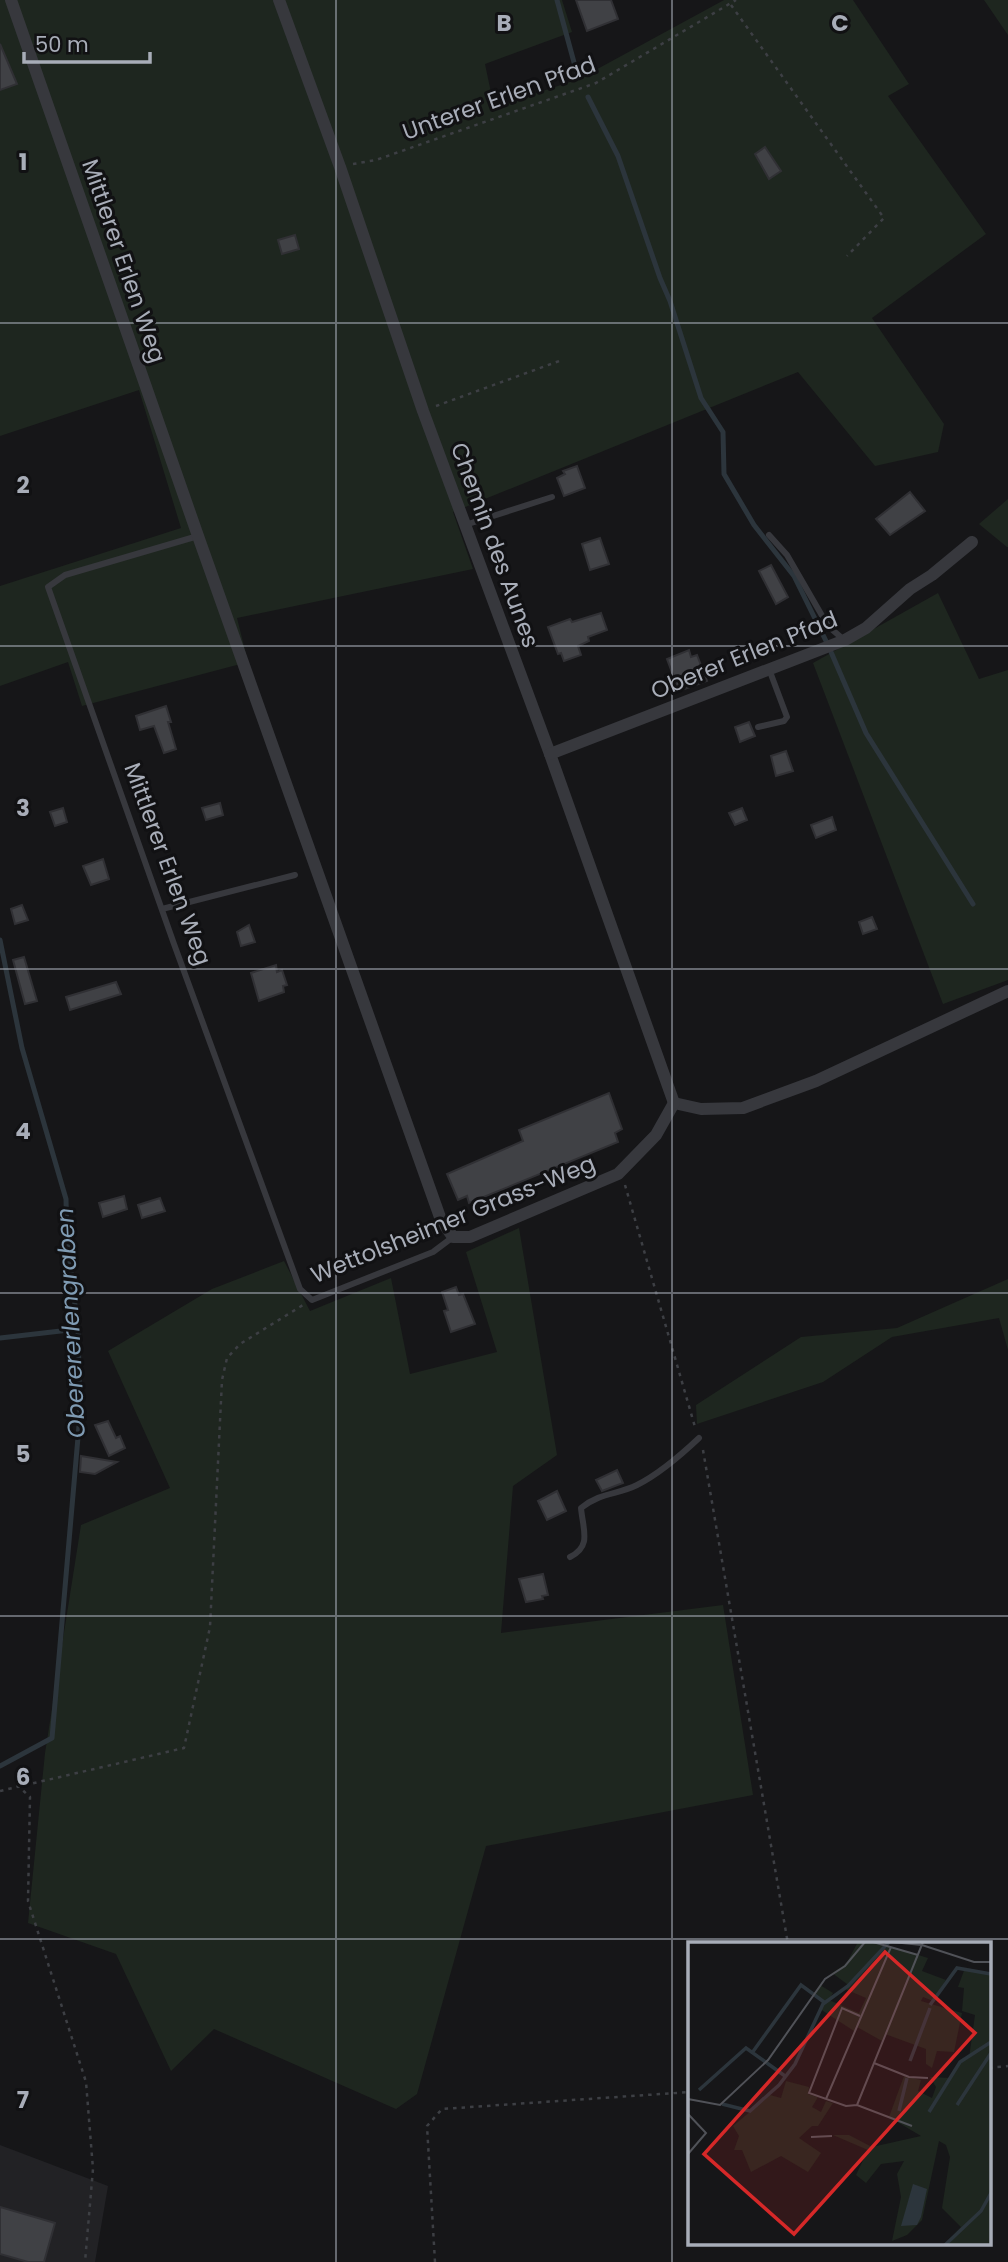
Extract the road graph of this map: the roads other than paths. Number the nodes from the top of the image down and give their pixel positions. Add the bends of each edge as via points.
1 (11, 0) edge
2 (279, 0) edge
3 (551, 497) dead end
4 (465, 525) junction
5 (769, 535) dead end
6 (198, 536) junction
7 (972, 542) dead end
8 (845, 640) junction
9 (769, 669) junction
10 (758, 727) dead end
11 (550, 754) junction
12 (295, 875) dead end
13 (162, 909) junction
14 (1008, 991) edge
15 (674, 1104) junction
16 (453, 1237) junction
17 (312, 1300) joint
18 (699, 1438) road end
19 (570, 1557) dead end

1 - 6 street, Mittlerer Erlen Weg
2 - 4 street, Chemin des Aunes
3 - 4 lane
4 - 11 street, Chemin des Aunes
5 - 8 lane via 787,555 828,626
6 - 13 lane, Mittlerer Erlen Weg via 65,575 48,587
6 - 16 street, Mittlerer Erlen Weg via 440,1220
7 - 8 street, Oberer Erlen Pfad
8 - 9 street, Oberer Erlen Pfad
9 - 10 lane via 787,717
9 - 11 street, Oberer Erlen Pfad
11 - 15 street, Chemin des Aunes
12 - 13 lane
13 - 17 lane, Mittlerer Erlen Weg via 300,1289
14 - 15 street via 816,1081 743,1108
15 - 16 street, Wettolsheimer Grass-Weg via 656,1135 618,1174 470,1237
16 - 17 lane, Wettolsheimer Grass-Weg via 433,1252
18 - 19 lane via 637,1486 593,1498 581,1508 585,1544

